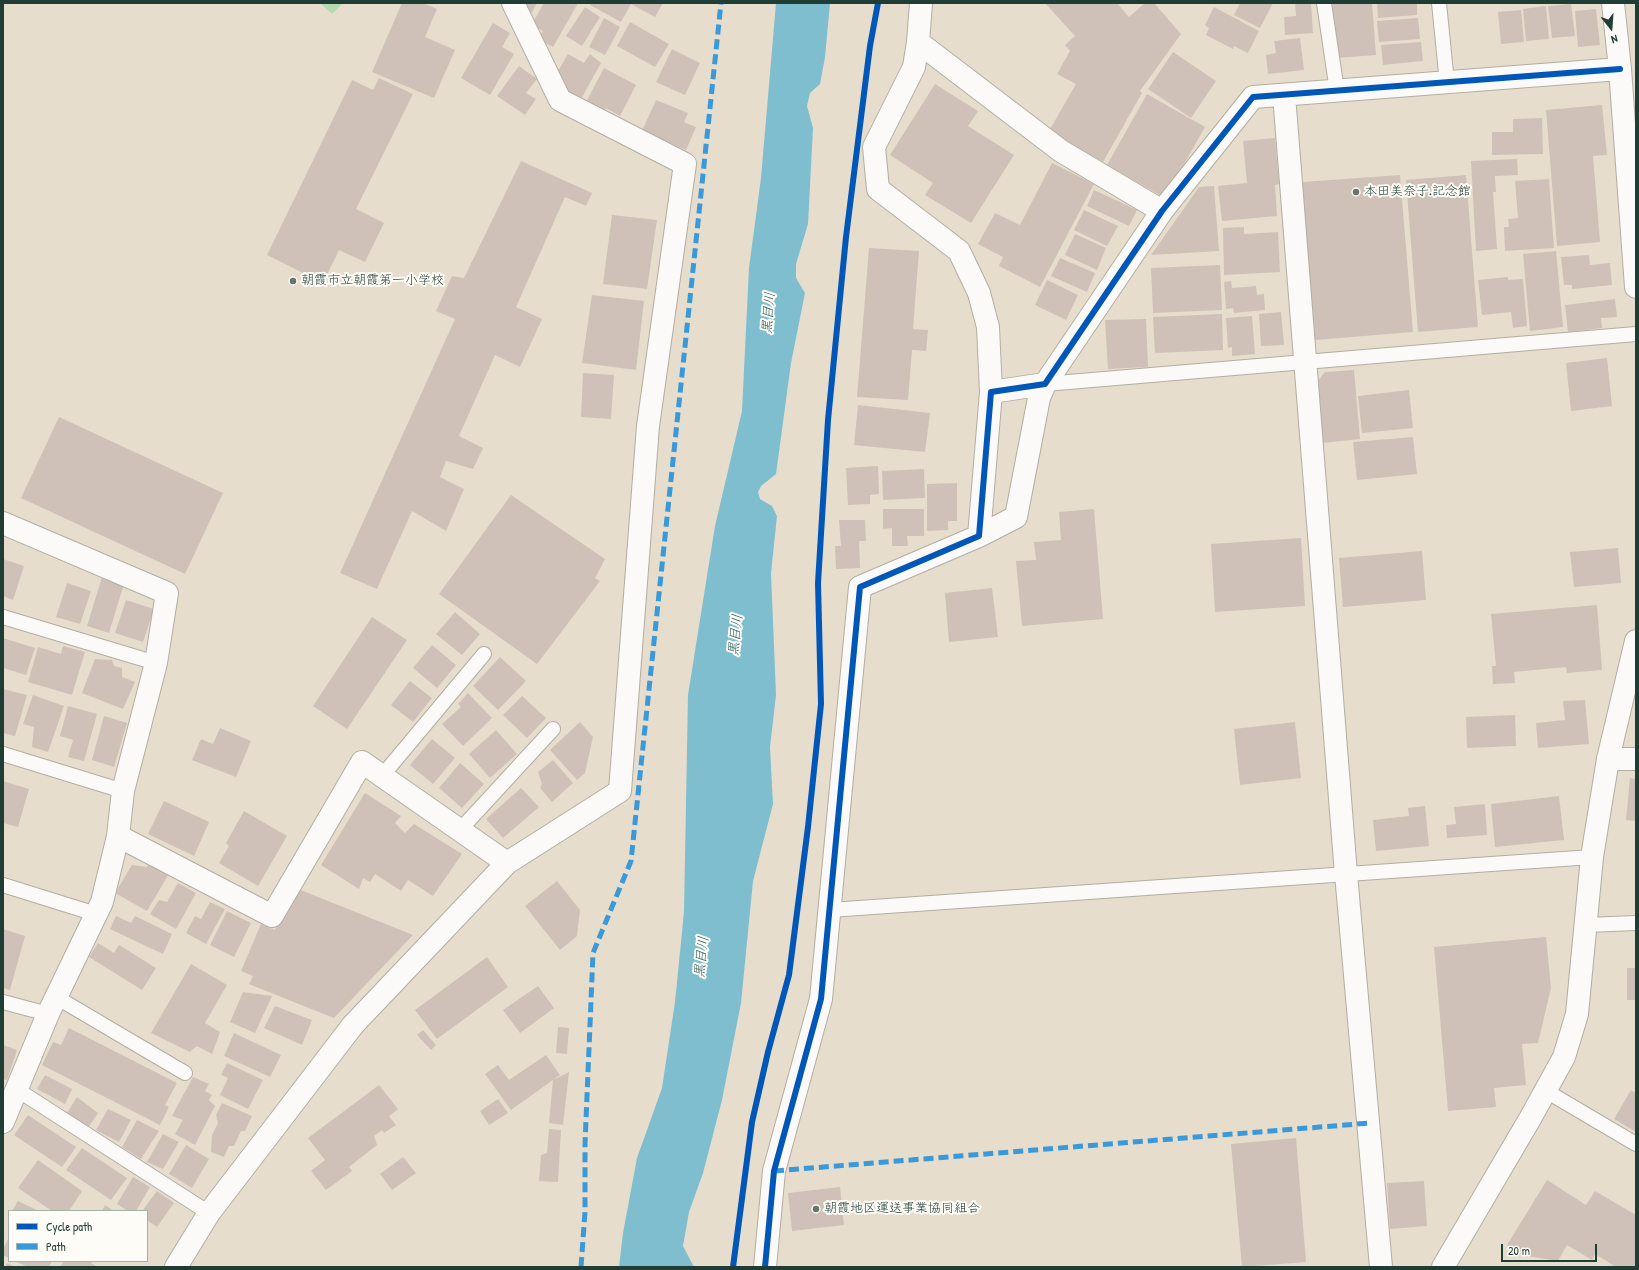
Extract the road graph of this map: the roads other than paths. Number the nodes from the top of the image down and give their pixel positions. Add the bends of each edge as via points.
1 (513, 3) edge
2 (921, 3) edge
3 (1324, 3) edge
4 (1439, 3) edge
5 (1613, 3) edge
6 (918, 42) junction
7 (1620, 69) junction
8 (1447, 82) junction
9 (1337, 91) junction
10 (1284, 95) junction
11 (1162, 211) junction
12 (1636, 287) edge
13 (1636, 334) edge
14 (1305, 362) junction
15 (1045, 384) junction
16 (991, 392) junction
17 (3, 523) edge
18 (979, 536) junction
19 (3, 617) edge
20 (1636, 641) edge
21 (484, 654) dead end
22 (156, 663) junction
23 (553, 729) dead end
24 (3, 754) edge
25 (1608, 759) junction
26 (1636, 759) edge
27 (382, 776) junction
28 (123, 791) junction
29 (460, 830) junction
30 (118, 836) junction
31 (1592, 857) junction
32 (507, 863) junction
33 (1346, 874) junction
34 (3, 885) edge
35 (830, 910) junction
36 (96, 914) junction
37 (1636, 923) edge
38 (1586, 925) junction
39 (3, 1002) edge
40 (52, 1006) junction
41 (185, 1073) dead end
42 (16, 1089) junction
43 (1546, 1091) junction
44 (3, 1122) edge
45 (1636, 1144) edge
46 (209, 1212) junction
47 (176, 1267) edge
48 (765, 1267) edge
49 (1382, 1267) edge
50 (1443, 1267) edge

1 - 32 street via 560,100 685,164 648,426 620,791
2 - 6 street
3 - 9 lane
4 - 8 lane
5 - 7 street
6 - 11 street via 1061,151
6 - 16 street via 914,67 874,147 878,189 959,251 979,293 988,327
7 - 8 street
7 - 12 street
8 - 9 street
9 - 10 street
10 - 11 street via 1253,97
10 - 14 street
11 - 15 street
13 - 14 lane
14 - 15 lane
14 - 33 street
15 - 16 street
15 - 18 street via 1039,398 1016,517
16 - 18 street
17 - 22 street via 167,593
18 - 35 street via 860,587
19 - 22 lane
20 - 25 street
21 - 27 lane
22 - 28 street
23 - 29 lane
24 - 28 lane
25 - 26 street
25 - 31 street
27 - 29 street
27 - 30 street via 362,762 272,916
28 - 30 street
29 - 32 street
30 - 36 street via 102,902
31 - 33 lane
31 - 38 street
32 - 46 street via 353,1025
33 - 35 lane
33 - 49 street
34 - 36 lane
35 - 48 street via 821,999 774,1171
36 - 40 street
37 - 38 lane
38 - 43 street via 1577,1014 1564,1057
39 - 40 lane
40 - 41 lane
40 - 42 street
42 - 44 street
42 - 46 lane
43 - 45 lane
43 - 50 street
46 - 47 street

